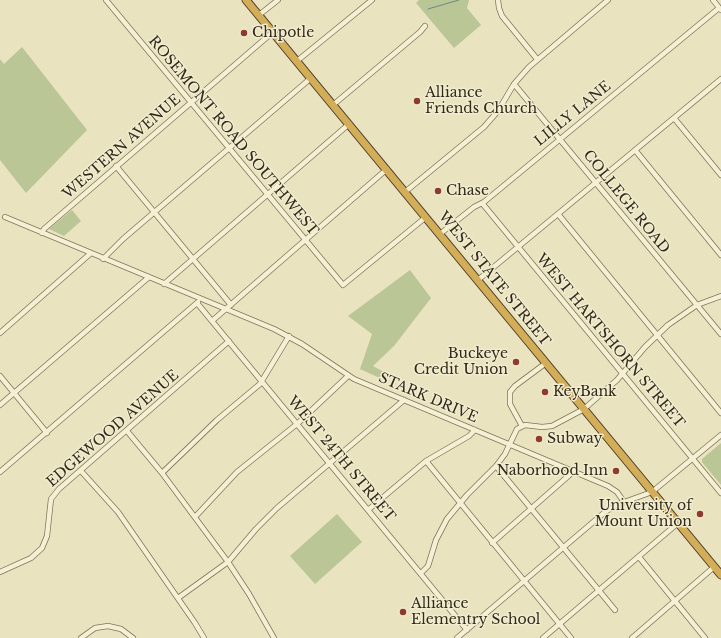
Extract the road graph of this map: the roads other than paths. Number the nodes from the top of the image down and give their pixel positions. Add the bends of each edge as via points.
1 (106, 0) edge
2 (246, 0) edge
3 (278, 0) edge
4 (372, 0) edge
5 (498, 0) edge
6 (608, 0) edge
7 (713, 0) edge
8 (720, 9) edge
9 (259, 15) junction
10 (425, 26) dead end
11 (273, 32) junction
12 (537, 59) junction
13 (297, 61) junction
14 (311, 78) junction
15 (720, 81) edge
16 (514, 84) junction
17 (191, 102) junction
18 (333, 105) junction
19 (674, 118) junction
20 (349, 124) junction
21 (560, 139) junction
22 (229, 148) junction
23 (635, 150) junction
24 (116, 166) junction
25 (387, 170) junction
26 (721, 175) edge
27 (596, 182) junction
28 (405, 192) junction
29 (267, 194) junction
30 (482, 203) junction
31 (154, 212) junction
32 (558, 214) junction
33 (5, 217) dead end
34 (426, 217) junction
35 (42, 234) junction
36 (440, 234) junction
37 (306, 241) junction
38 (518, 247) junction
39 (91, 253) junction
40 (721, 255) edge
41 (103, 258) junction
42 (192, 259) junction
43 (149, 277) junction
44 (478, 280) junction
45 (164, 284) junction
46 (721, 296) edge
47 (199, 301) junction
48 (231, 305) junction
49 (697, 305) junction
50 (226, 309) junction
51 (212, 321) junction
52 (0, 333) edge
53 (721, 334) edge
54 (657, 335) junction
55 (289, 336) junction
56 (229, 341) junction
57 (546, 363) junction
58 (623, 373) junction
59 (0, 376) edge
60 (348, 376) junction
61 (262, 381) junction
62 (14, 393) junction
63 (404, 400) junction
64 (0, 405) edge
65 (584, 409) junction
66 (721, 413) edge
67 (297, 424) junction
68 (522, 426) junction
69 (475, 430) junction
70 (127, 431) junction
71 (47, 433) junction
72 (721, 435) edge
73 (510, 445) junction
74 (692, 458) junction
75 (426, 461) junction
76 (330, 463) junction
77 (496, 466) junction
78 (81, 471) junction
79 (574, 471) junction
80 (0, 472) edge
81 (162, 473) junction
82 (652, 492) junction
83 (721, 493) edge
84 (624, 502) junction
85 (460, 503) junction
86 (532, 509) junction
87 (368, 510) junction
88 (195, 517) junction
89 (678, 523) junction
90 (492, 542) junction
91 (563, 548) junction
92 (639, 557) junction
93 (228, 562) junction
94 (714, 567) junction
95 (0, 572) edge
96 (421, 573) junction
97 (721, 576) edge
98 (524, 581) junction
99 (599, 591) junction
100 (178, 598) junction
101 (675, 601) junction
102 (615, 610) dead end
103 (560, 624) junction
104 (467, 630) junction
105 (81, 638) edge
106 (133, 638) edge
107 (204, 638) edge
108 (274, 638) edge
109 (457, 638) edge
110 (543, 638) edge
111 (571, 638) edge
112 (632, 638) edge
113 (705, 638) edge

1 - 17 street, ROSEMONT ROAD SOUTHWEST
2 - 9 highway, WEST STATE STREET
3 - 9 street
4 - 13 street
5 - 12 street via 502,16
6 - 12 street
7 - 8 street
8 - 21 street, LILLY LANE
9 - 11 highway, WEST STATE STREET
10 - 18 street
11 - 13 highway, WEST STATE STREET
11 - 17 street, WESTERN AVENUE
12 - 16 street
13 - 14 highway, WEST STATE STREET
14 - 18 highway, WEST STATE STREET
14 - 22 street
15 - 19 street
16 - 21 street, COLLEGE ROAD
16 - 28 street via 498,111 484,127
17 - 22 street, ROSEMONT ROAD SOUTHWEST
17 - 24 street, WESTERN AVENUE
18 - 20 highway, WEST STATE STREET
19 - 23 street
19 - 26 street
20 - 25 highway, WEST STATE STREET
20 - 29 street
21 - 27 street, COLLEGE ROAD
21 - 30 street, LILLY LANE
22 - 29 street, ROSEMONT ROAD SOUTHWEST
22 - 31 street
23 - 27 street
23 - 40 street
24 - 31 street
24 - 35 street, WESTERN AVENUE via 44,228
25 - 28 highway, WEST STATE STREET
25 - 37 street
27 - 32 street
27 - 49 street, COLLEGE ROAD
28 - 34 highway, WEST STATE STREET
29 - 37 street, ROSEMONT ROAD SOUTHWEST
29 - 42 street
30 - 36 street, LILLY LANE
30 - 38 street, WEST HARTSHORN STREET
31 - 41 street
31 - 42 street
32 - 38 street
32 - 54 street
33 - 35 street, STARK DRIVE
34 - 36 highway, WEST STATE STREET
34 - 37 street, ROSEMONT ROAD SOUTHWEST via 344,285
35 - 39 street, STARK DRIVE
36 - 44 highway, WEST STATE STREET
37 - 48 street
38 - 44 street
38 - 58 street, WEST HARTSHORN STREET
39 - 41 street, STARK DRIVE
39 - 52 street
41 - 43 street, STARK DRIVE
42 - 45 street
42 - 48 street
43 - 45 street, STARK DRIVE
43 - 62 street
44 - 57 highway, WEST STATE STREET
45 - 47 street, STARK DRIVE
46 - 49 street
47 - 50 street, STARK DRIVE
47 - 51 street, WEST 24TH STREET
47 - 71 street
48 - 50 street
49 - 53 street, COLLEGE ROAD
49 - 54 street
50 - 51 street
50 - 55 street, STARK DRIVE
51 - 56 street, WEST 24TH STREET
54 - 58 street
54 - 66 street
55 - 60 street, STARK DRIVE
55 - 61 street
56 - 61 street, WEST 24TH STREET
56 - 70 street, EDGEWOOD AVENUE
57 - 65 highway, WEST STATE STREET
57 - 68 street via 510,392 510,404
58 - 65 street
58 - 74 street, WEST HARTSHORN STREET
59 - 62 street
60 - 63 street, STARK DRIVE
60 - 67 street
61 - 67 street, WEST 24TH STREET
61 - 81 street
62 - 64 street
62 - 71 street
63 - 69 street, STARK DRIVE
63 - 76 street
65 - 68 street via 552,426
65 - 82 highway, WEST STATE STREET
67 - 76 street, WEST 24TH STREET
67 - 88 street via 237,472
68 - 73 street via 515,431
69 - 73 street, STARK DRIVE
69 - 75 street
70 - 78 street, EDGEWOOD AVENUE
70 - 81 street
71 - 80 street
72 - 74 street
73 - 77 street
73 - 79 street, STARK DRIVE
74 - 82 street
74 - 83 street, WEST HARTSHORN STREET
75 - 85 street
75 - 87 street
76 - 87 street, WEST 24TH STREET
76 - 93 street via 265,519
77 - 85 street
77 - 86 street
78 - 95 street, EDGEWOOD AVENUE via 51,499 48,536 42,548 31,558
78 - 100 street via 115,509
79 - 84 street, STARK DRIVE via 613,489
79 - 86 street
81 - 88 street
82 - 84 street
82 - 89 highway, WEST STATE STREET
84 - 91 street via 605,512
85 - 90 street
85 - 96 street via 444,525 434,545 428,566
86 - 90 street
86 - 91 street
87 - 96 street, WEST 24TH STREET
88 - 93 street
89 - 92 street
89 - 94 highway, WEST STATE STREET
90 - 98 street
91 - 98 street
91 - 99 street
92 - 99 street
92 - 101 street
93 - 100 street
93 - 108 street
94 - 97 highway, WEST STATE STREET
94 - 101 street
96 - 104 street, WEST 24TH STREET
98 - 103 street
98 - 104 street
99 - 102 street
99 - 103 street
100 - 107 street
101 - 112 street
101 - 113 street
103 - 110 street
103 - 111 street
104 - 109 street
105 - 106 street via 95,628 108,626 121,629

